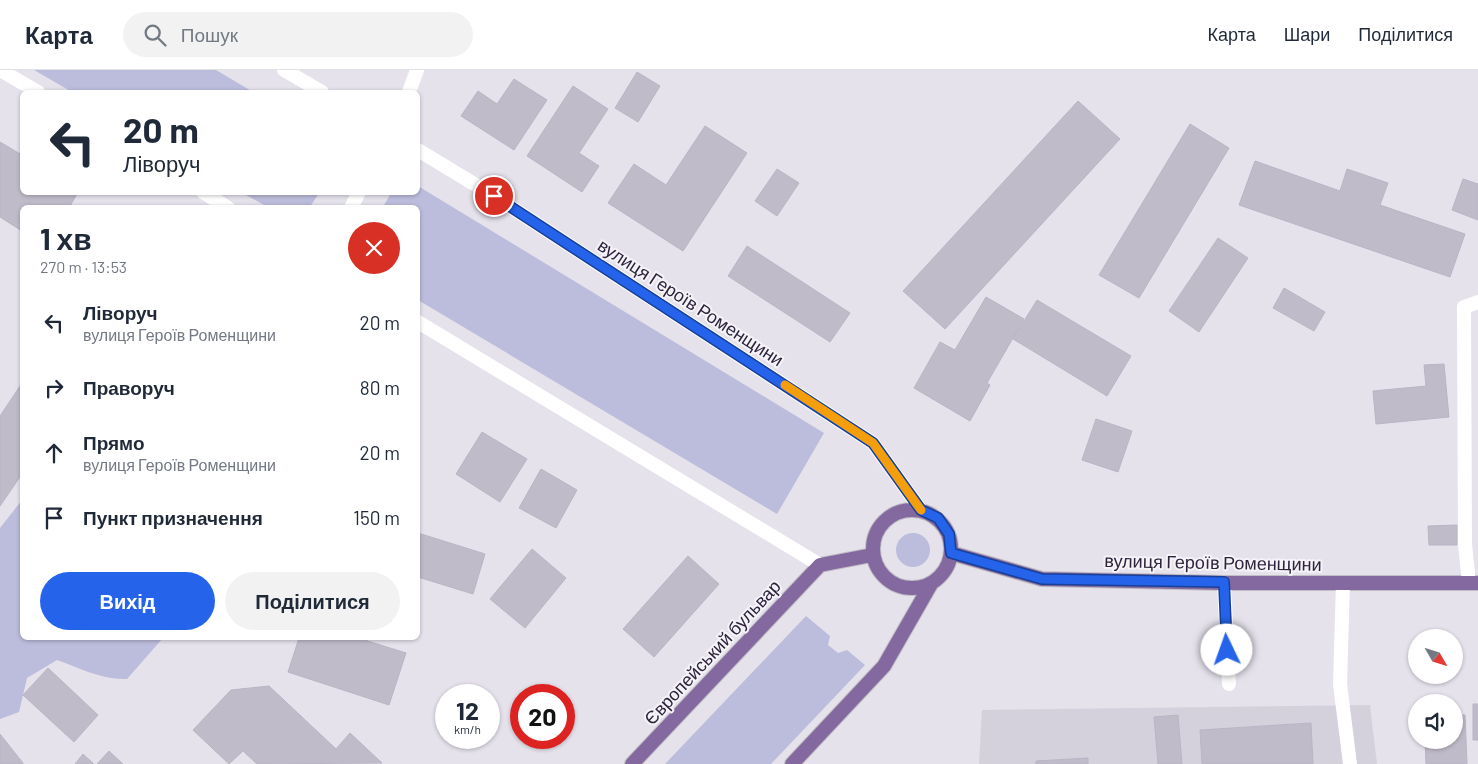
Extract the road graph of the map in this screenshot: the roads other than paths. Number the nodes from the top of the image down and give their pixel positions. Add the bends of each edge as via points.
1 (0, 70) edge
2 (284, 70) edge
3 (417, 70) edge
4 (35, 90) edge
5 (319, 90) edge
6 (410, 90) edge
7 (420, 151) edge
8 (208, 195) edge
9 (223, 205) edge
10 (1478, 302) edge
11 (420, 323) edge
12 (921, 510) junction
13 (951, 553) junction
14 (872, 555) junction
15 (820, 565) junction
16 (1224, 582) junction
17 (1342, 583) junction
18 (1473, 583) edge
19 (931, 584) junction
20 (1229, 684) dead end
21 (632, 764) edge
22 (792, 764) edge
23 (1350, 764) edge

1 - 4 street
2 - 5 street
3 - 6 street
7 - 12 street, вулиця Героїв Роменщини via 873,443
8 - 9 street
10 - 18 street via 1464,307 1465,544
11 - 15 street
12 - 13 main road via 938,518 949,534
12 - 14 main road via 901,510 885,520 874,536
13 - 16 main road, вулиця Героїв Роменщини via 1042,579
13 - 19 main road via 945,571
14 - 15 main road
14 - 19 main road via 879,572 894,585 913,589
15 - 21 main road, Європейський бульвар
16 - 17 main road, вулиця Героїв Роменщини
16 - 20 street
17 - 18 main road, вулиця Героїв Роменщини
17 - 23 street via 1340,684
19 - 22 main road via 884,666

